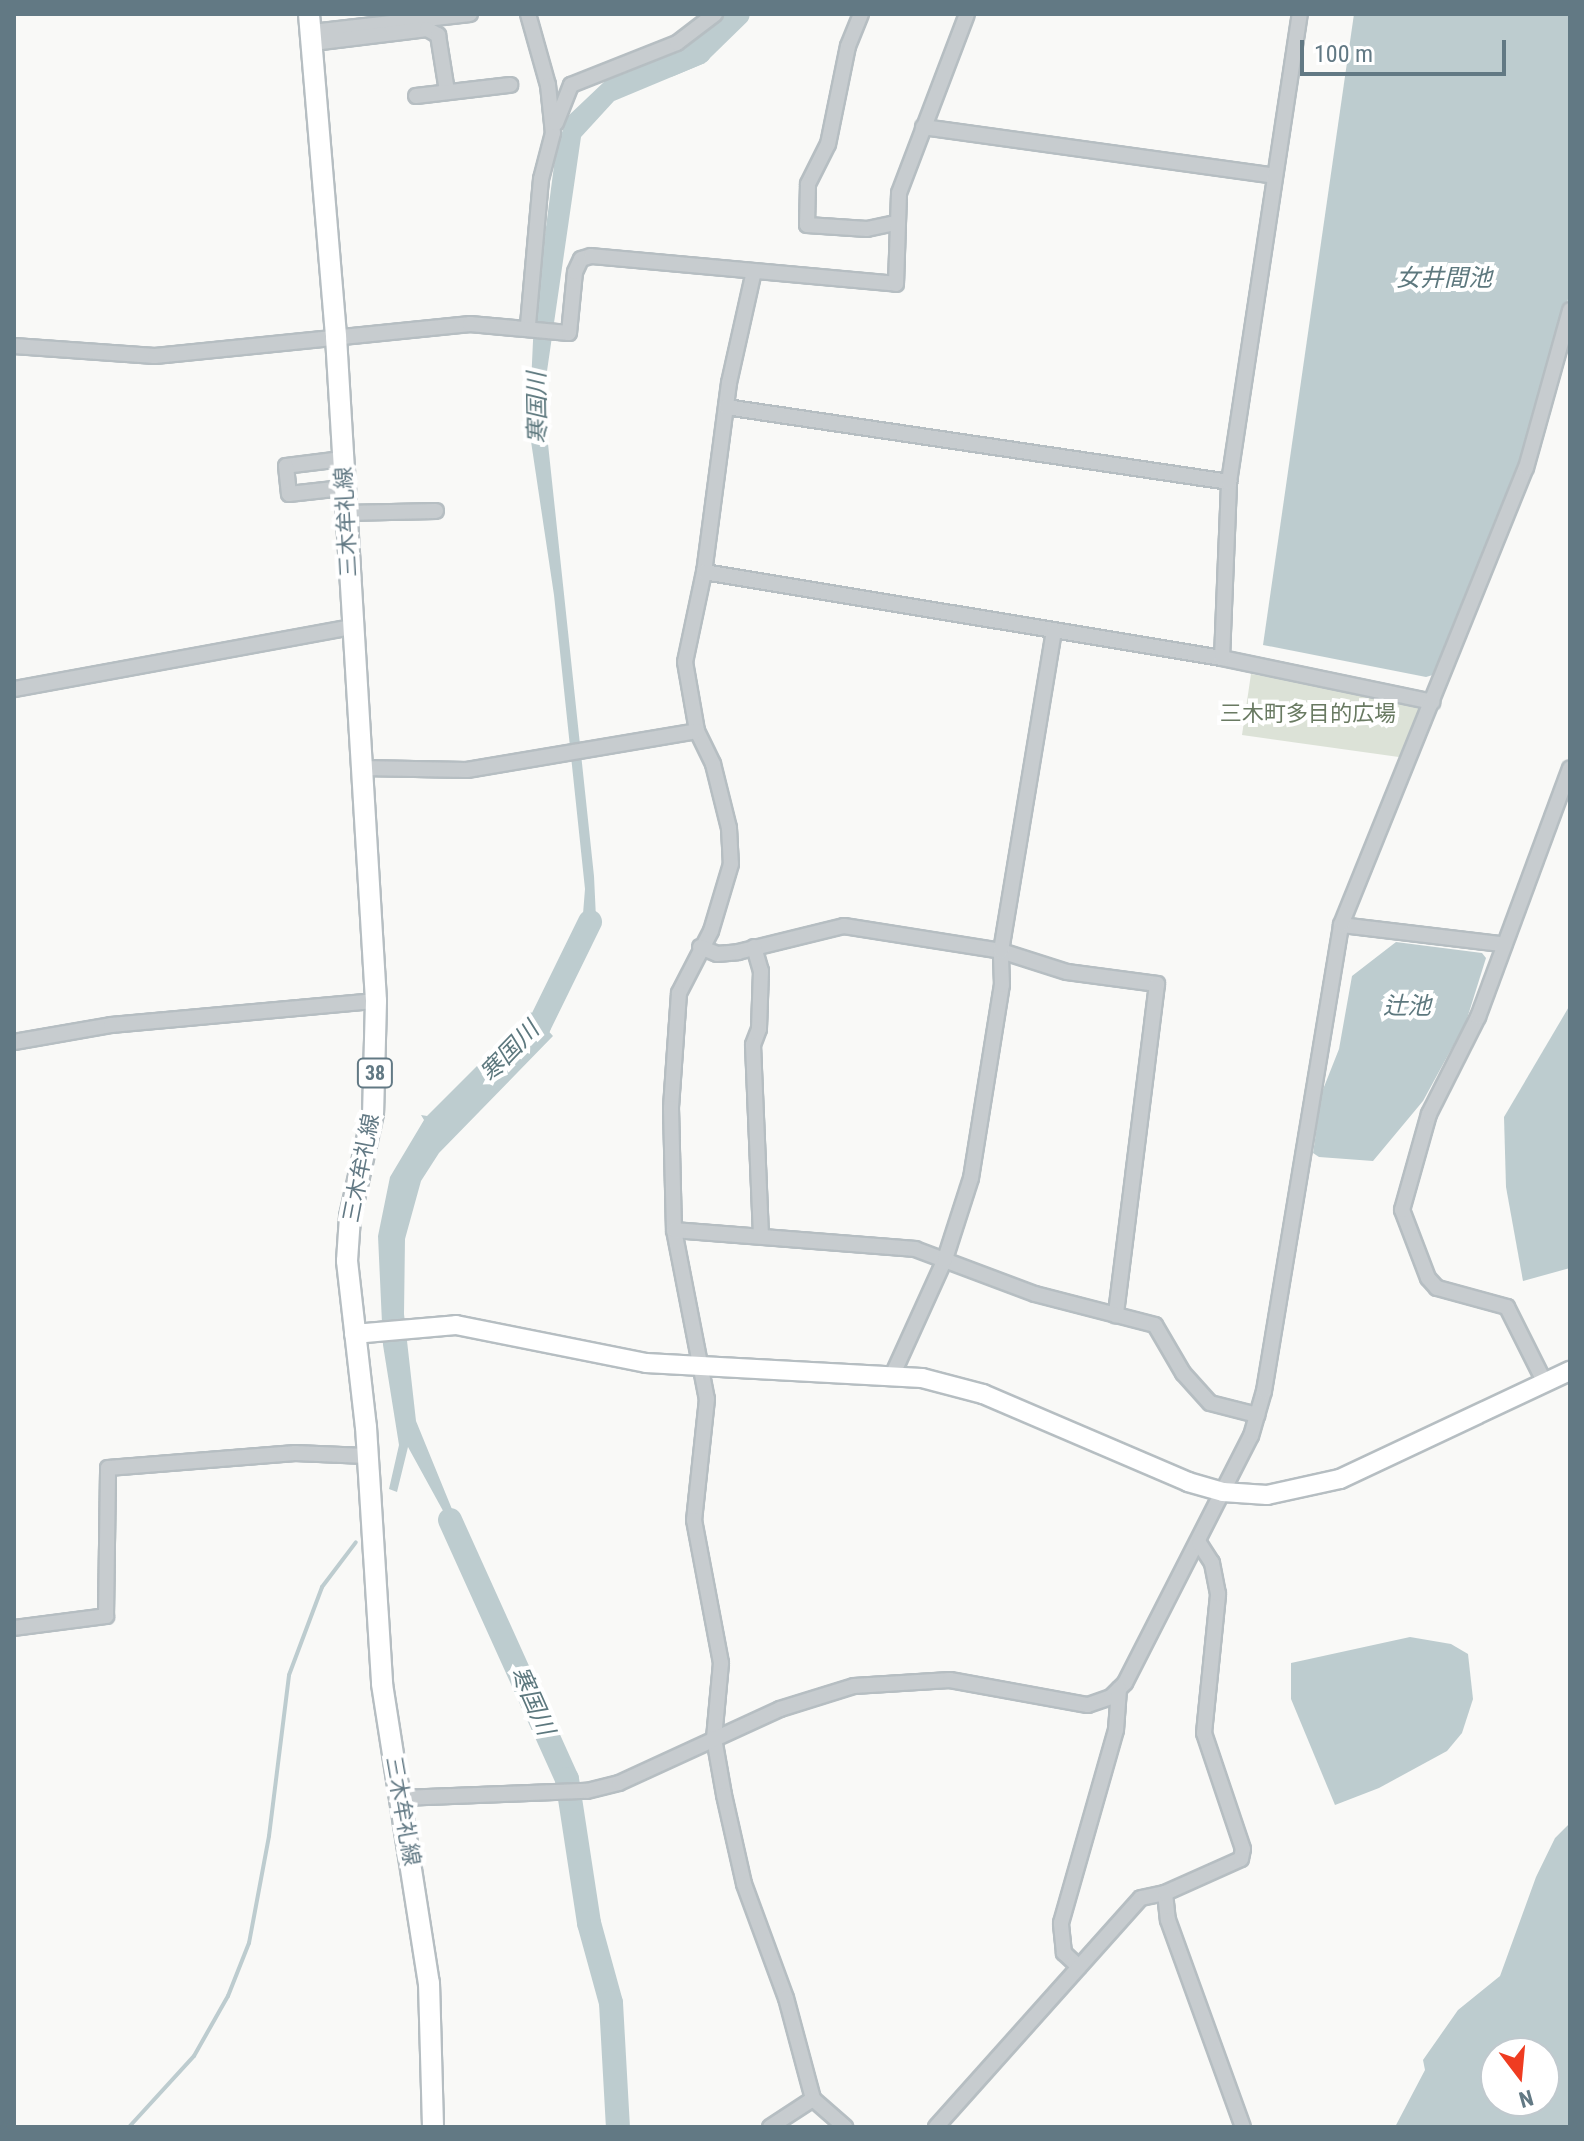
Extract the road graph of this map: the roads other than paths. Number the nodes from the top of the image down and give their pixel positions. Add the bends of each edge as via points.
1 (470, 14) edge
2 (528, 14) edge
3 (715, 14) edge
4 (861, 14) edge
5 (967, 14) edge
6 (1300, 14) edge
7 (311, 30) edge
8 (510, 85) dead end
9 (447, 91) junction
10 (416, 96) dead end
11 (923, 127) junction
12 (553, 133) junction
13 (1275, 176) junction
14 (896, 223) junction
15 (754, 271) junction
16 (1570, 310) edge
17 (528, 326) junction
18 (336, 337) junction
19 (14, 346) edge
20 (726, 407) junction
21 (342, 459) junction
22 (1229, 482) junction
23 (343, 488) junction
24 (436, 511) dead end
25 (345, 513) junction
26 (704, 572) junction
27 (352, 627) junction
28 (1054, 631) junction
29 (1222, 658) junction
30 (14, 689) edge
31 (1432, 702) junction
32 (697, 731) junction
33 (362, 768) junction
34 (1570, 768) edge
35 (1341, 925) junction
36 (1501, 944) junction
37 (700, 947) junction
38 (754, 947) junction
39 (1001, 951) junction
40 (376, 1001) junction
41 (14, 1042) edge
42 (674, 1230) junction
43 (761, 1236) junction
44 (945, 1259) junction
45 (1116, 1315) junction
46 (354, 1334) junction
47 (700, 1366) junction
48 (1570, 1371) edge
49 (892, 1376) junction
50 (1545, 1383) junction
51 (1257, 1415) junction
52 (366, 1456) junction
53 (1223, 1492) junction
54 (1199, 1543) junction
55 (14, 1628) edge
56 (1119, 1689) junction
57 (714, 1738) junction
58 (401, 1798) junction
59 (1165, 1893) junction
60 (1079, 1967) junction
61 (813, 2099) junction
62 (433, 2127) edge
63 (770, 2127) edge
64 (845, 2127) edge
65 (936, 2127) edge
66 (1243, 2127) edge

1 - 7 street
2 - 12 street via 548,85
3 - 12 street via 677,43 571,85
4 - 14 street via 848,46 828,144 808,184 807,225 867,229
5 - 11 street
6 - 13 street
7 - 9 street via 427,29 438,35
7 - 18 main road, 三木牟礼線 / 38
8 - 9 street
9 - 10 street
11 - 13 street
11 - 14 street via 899,193
12 - 17 street via 541,179
13 - 22 street
14 - 15 street via 896,284
15 - 17 street via 581,259 569,333
15 - 20 street
16 - 31 street via 1526,468
17 - 18 street via 470,324
18 - 19 street via 155,356
18 - 21 main road, 三木牟礼線 / 38
20 - 22 street
20 - 26 street
21 - 23 main road, 三木牟礼線 / 38
21 - 23 street via 286,466 289,494
22 - 29 street
23 - 25 main road, 三木牟礼線 / 38
24 - 25 street
25 - 27 main road, 三木牟礼線 / 38
26 - 28 street
26 - 32 street via 685,662
27 - 30 street
27 - 33 main road, 三木牟礼線 / 38
28 - 29 street
28 - 39 street
29 - 31 street
31 - 35 street
32 - 33 street via 591,752 442,771
32 - 37 street via 713,764 729,828 731,864 724,897
33 - 40 main road, 三木牟礼線 / 38
34 - 36 street
35 - 36 street
35 - 51 street
36 - 50 street via 1478,1017 1429,1114 1402,1210 1428,1278 1437,1288 1507,1307
37 - 38 street via 717,954
37 - 42 street via 679,993 674,1036
38 - 39 street via 844,926
38 - 43 street via 761,971 759,1029 753,1045
39 - 44 street via 1002,985 971,1178
39 - 45 street via 1067,972 1157,984
40 - 41 street via 111,1025
40 - 46 main road, 三木牟礼線 / 38 via 373,1113 347,1261
42 - 43 street
42 - 47 street
43 - 44 street via 900,1248
44 - 45 street via 1035,1294
44 - 49 street
45 - 51 street via 1155,1325 1183,1373 1210,1403
46 - 47 street via 413,1326 498,1330 606,1356
46 - 52 main road, 三木牟礼線 / 38
47 - 49 street
47 - 57 street via 708,1427 694,1520 721,1663
48 - 50 street
49 - 53 street via 983,1394
50 - 53 street via 1340,1479 1300,1491
51 - 53 street
52 - 55 street via 295,1453 108,1468 106,1616
52 - 58 main road, 三木牟礼線 / 38 via 382,1684
53 - 54 street
54 - 56 street via 1142,1658
54 - 59 street via 1212,1563 1218,1594 1204,1733 1243,1849 1241,1859
56 - 57 street via 1088,1705 950,1680 888,1681 814,1697
56 - 60 street via 1116,1730 1061,1923 1064,1953
57 - 58 street via 619,1783 587,1791
57 - 61 street via 744,1884 786,1998
58 - 62 main road, 三木牟礼線 / 38 via 429,1983
59 - 60 street via 1141,1898
59 - 66 street via 1168,1920
60 - 65 street
61 - 63 street
61 - 64 street

